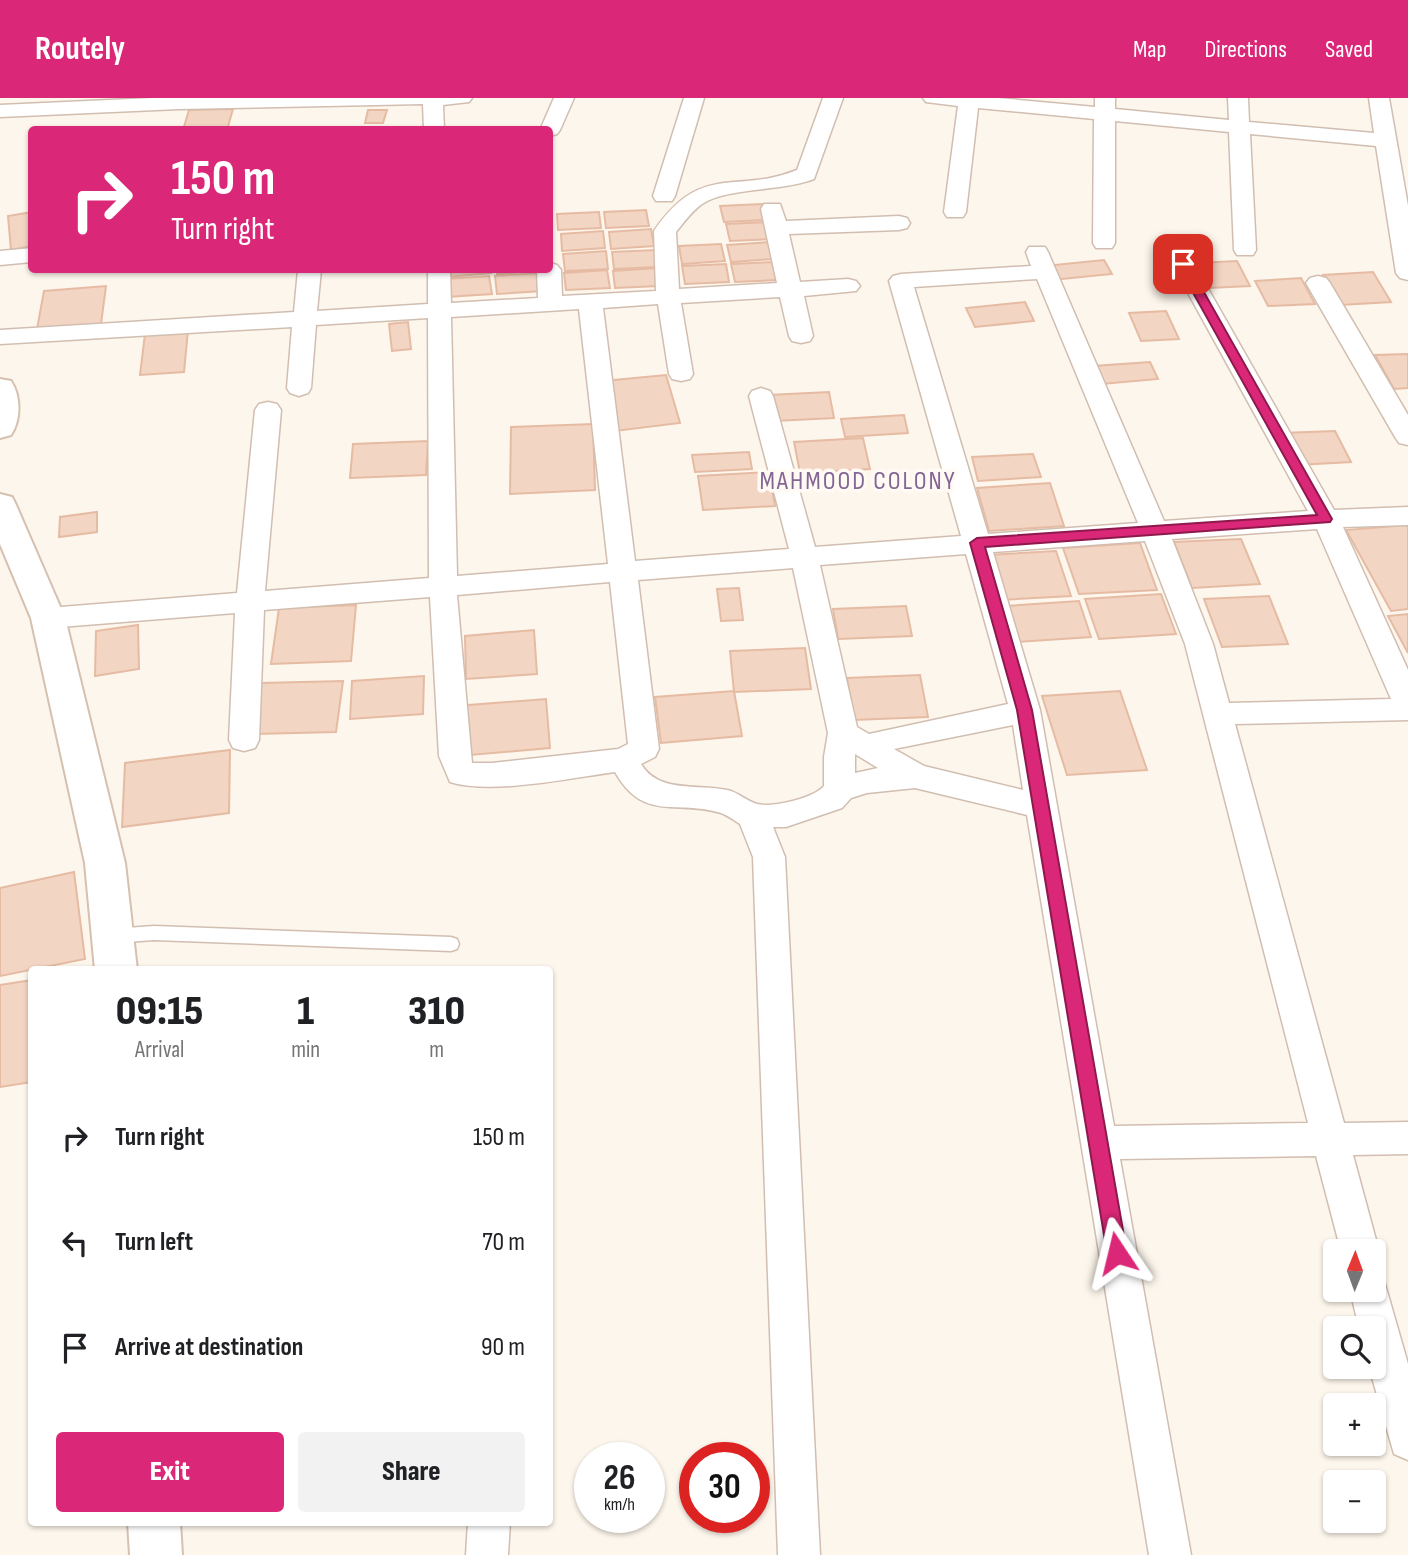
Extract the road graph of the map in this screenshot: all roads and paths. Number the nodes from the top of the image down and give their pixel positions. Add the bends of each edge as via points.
1 (462, 98) edge
2 (536, 98) edge
3 (694, 98) edge
4 (833, 98) edge
5 (933, 98) edge
6 (1238, 98) edge
7 (1379, 98) edge
8 (433, 99) edge
9 (563, 99) edge
10 (968, 100) edge
11 (179, 101) edge
12 (296, 106) edge
13 (1104, 106) edge
14 (0, 111) edge
15 (173, 126) edge
16 (434, 126) edge
17 (552, 126) edge
18 (1241, 127) junction
19 (1387, 141) junction
20 (674, 163) junction
21 (712, 192) junction
22 (664, 196) dead end
23 (955, 212) dead end
24 (899, 223) dead end
25 (1104, 243) dead end
26 (1245, 250) dead end
27 (28, 255) edge
28 (0, 258) edge
29 (1183, 264) dead end
30 (309, 273) edge
31 (439, 273) edge
32 (549, 273) edge
33 (1408, 273) edge
34 (1318, 283) dead end
35 (848, 286) dead end
36 (791, 289) junction
37 (668, 296) junction
38 (590, 300) junction
39 (550, 302) junction
40 (440, 310) junction
41 (304, 318) junction
42 (801, 336) dead end
43 (0, 337) edge
44 (681, 374) dead end
45 (0, 388) edge
46 (299, 388) dead end
47 (761, 396) dead end
48 (268, 410) dead end
49 (0, 428) edge
50 (1408, 437) edge
51 (0, 505) edge
52 (1408, 516) edge
53 (1326, 519) junction
54 (1154, 531) junction
55 (977, 543) junction
56 (805, 559) junction
57 (623, 573) junction
58 (443, 587) junction
59 (250, 602) junction
60 (48, 618) junction
61 (1408, 706) edge
62 (1025, 710) junction
63 (1218, 714) junction
64 (854, 739) junction
65 (244, 740) dead end
66 (623, 760) junction
67 (915, 776) junction
68 (839, 789) junction
69 (1042, 807) junction
70 (753, 816) junction
71 (451, 944) dead end
72 (114, 953) edge
73 (1331, 1138) junction
74 (1408, 1138) edge
75 (1098, 1143) junction
76 (1357, 1239) edge
77 (1372, 1302) edge
78 (1408, 1440) edge
79 (154, 1526) edge
80 (489, 1526) edge
81 (156, 1555) edge
82 (487, 1555) edge
83 (799, 1555) edge
84 (1170, 1555) edge

1 - 8 street
2 - 9 street
3 - 20 street
4 - 21 street via 806,174 792,182
5 - 10 street
6 - 18 street
7 - 19 street
8 - 12 street
8 - 16 street
9 - 17 street
10 - 13 street
10 - 23 street
11 - 12 street
11 - 14 street
11 - 15 street
13 - 18 street
13 - 25 street
18 - 19 street
18 - 26 street
19 - 33 street
20 - 21 street
20 - 22 street
21 - 37 street via 695,199 665,231
24 - 36 street via 774,218
27 - 28 street
29 - 53 street
30 - 41 street
31 - 40 street
32 - 39 street
34 - 50 street
35 - 36 street
36 - 37 street
36 - 42 street
37 - 38 street
37 - 44 street
38 - 39 street
38 - 57 street
39 - 40 street
40 - 41 street
40 - 58 street
41 - 43 street
41 - 46 street
45 - 49 street
47 - 56 street
48 - 59 street
51 - 60 street
52 - 53 street
53 - 54 street
53 - 61 street
54 - 55 street
54 - 55 street via 1041,262 901,281
54 - 63 street via 1199,644
55 - 56 street
55 - 62 street
56 - 57 street
56 - 64 street
57 - 58 street
57 - 66 street via 644,749
58 - 59 street
58 - 66 street via 454,755 461,774 492,775
59 - 60 street
59 - 65 street
60 - 72 street via 105,863
61 - 63 street
62 - 64 street via 1002,718
62 - 69 street
63 - 73 street
64 - 67 street
64 - 68 street via 839,757
66 - 70 street via 634,779 650,793 727,802
67 - 68 street via 867,780
67 - 69 street
68 - 70 street via 831,800 786,815
69 - 75 street
70 - 83 street via 769,857
71 - 72 lane via 154,933
73 - 74 street
73 - 75 street
73 - 76 street
75 - 84 street
77 - 78 street
79 - 81 street
80 - 82 street

